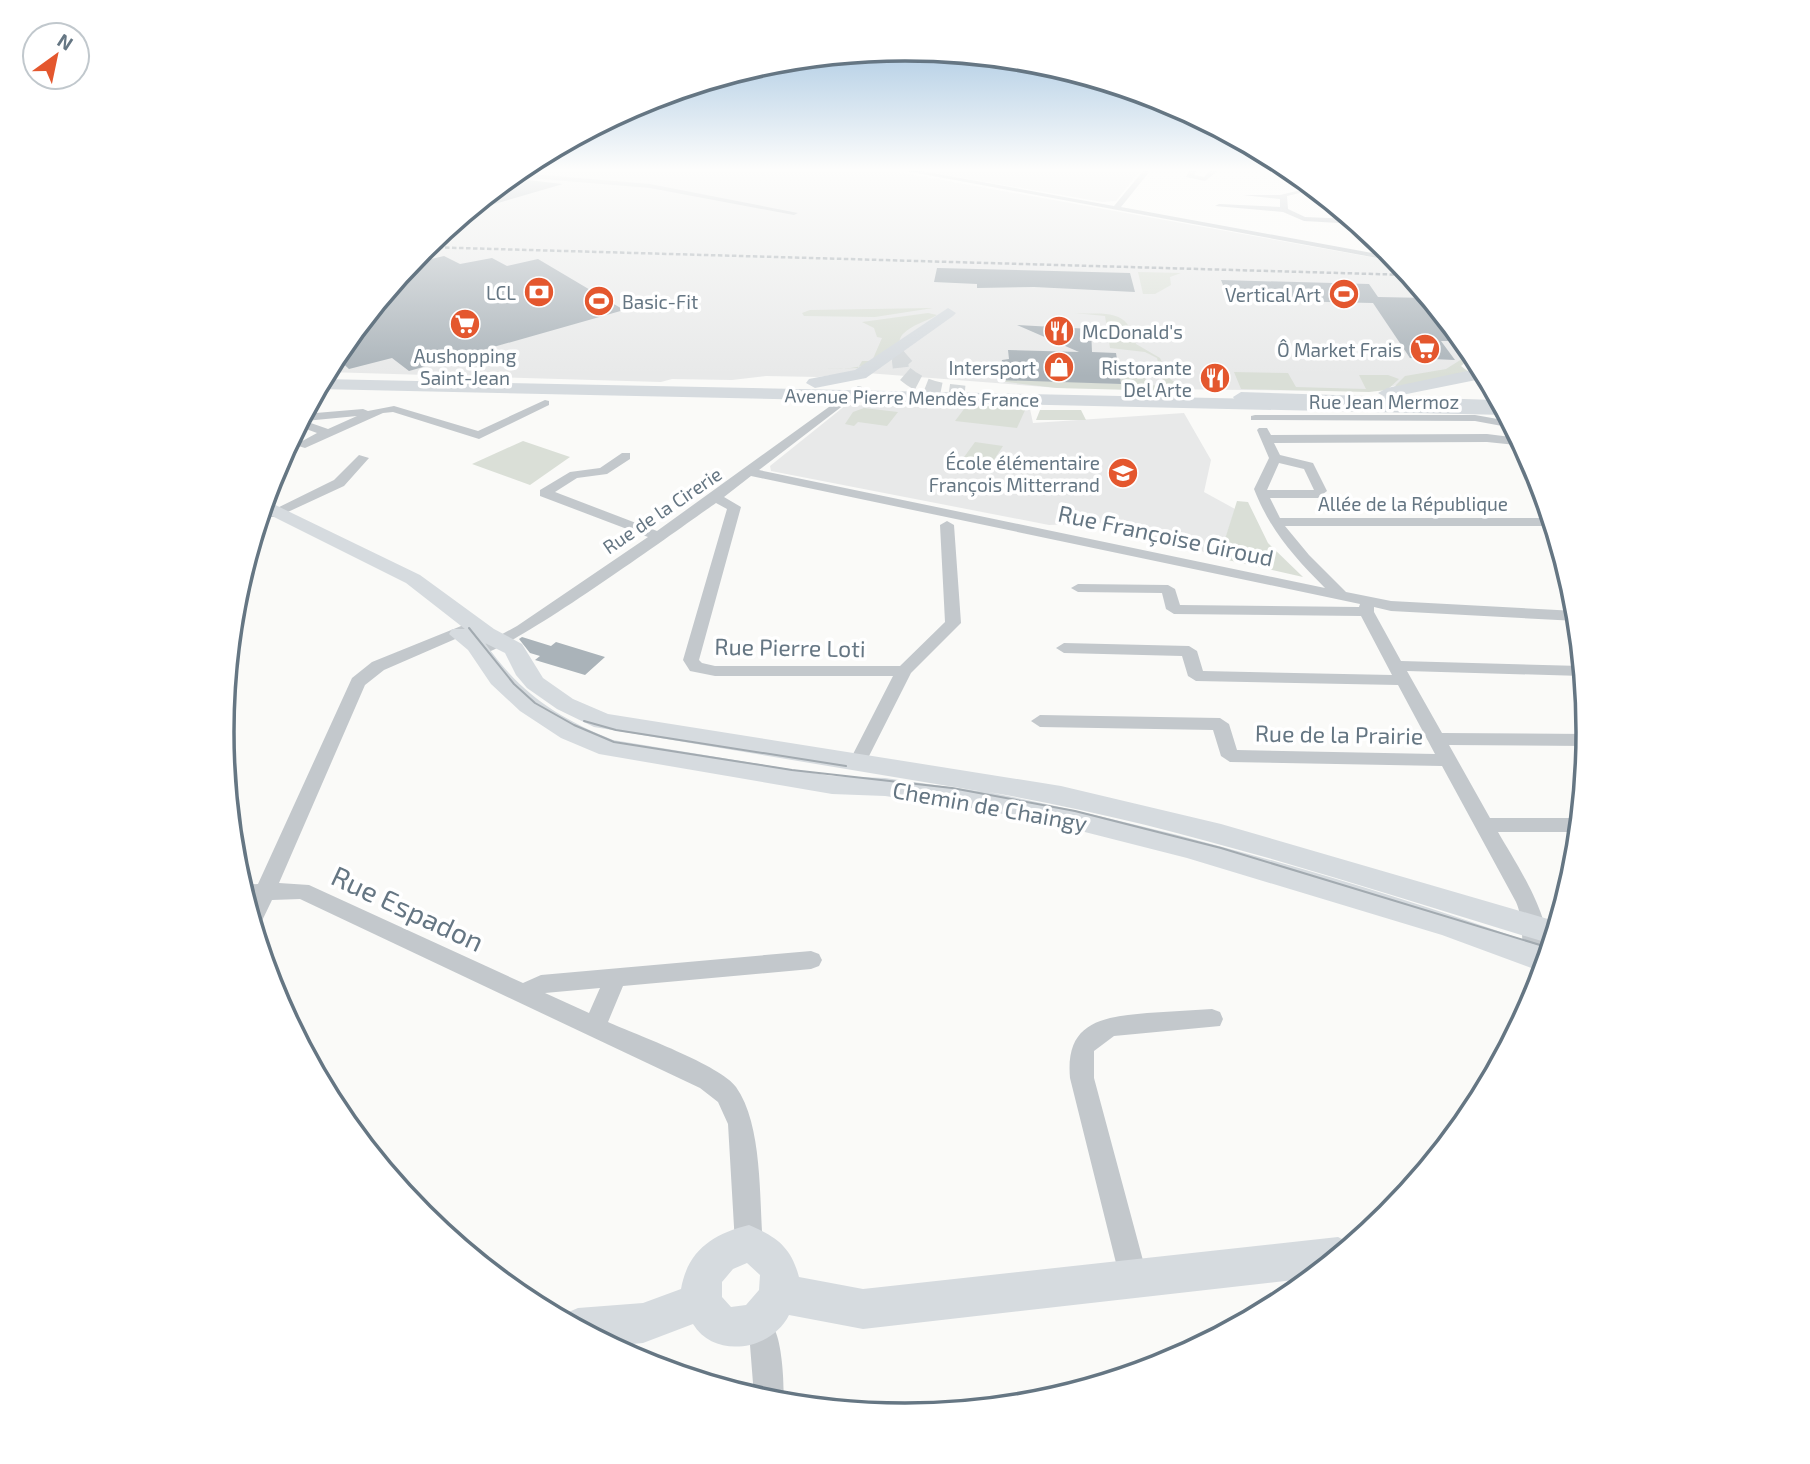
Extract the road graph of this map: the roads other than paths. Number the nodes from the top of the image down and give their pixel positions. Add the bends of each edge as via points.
1 (1287, 239) edge
2 (1369, 248) edge
3 (1362, 253) junction
4 (1377, 256) edge
5 (947, 315) junction
6 (907, 355) dead end
7 (1473, 376) edge
8 (336, 377) edge
9 (1475, 379) edge
10 (332, 384) edge
11 (746, 386) junction
12 (859, 394) junction
13 (968, 394) tunnel mouth
14 (1173, 401) junction
15 (525, 402) dead end
16 (545, 403) dead end
17 (1481, 404) junction
18 (1248, 405) junction
19 (380, 410) junction
20 (1493, 410) edge
21 (1496, 415) edge
22 (312, 420) edge
23 (309, 424) edge
24 (466, 430) junction
25 (328, 433) junction
26 (1268, 439) junction
27 (1509, 440) edge
28 (301, 445) dead end
29 (626, 457) dead end
30 (363, 458) dead end
31 (1275, 458) junction
32 (749, 472) junction
33 (1262, 494) junction
34 (715, 498) junction
35 (273, 509) edge
36 (272, 511) edge
37 (1275, 522) junction
38 (1542, 522) edge
39 (947, 525) dead end
40 (658, 536) junction
41 (1078, 588) dead end
42 (1340, 594) junction
43 (1367, 606) junction
44 (1565, 615) edge
45 (478, 636) junction
46 (1064, 648) dead end
47 (904, 671) junction
48 (1572, 671) edge
49 (1399, 673) junction
50 (1040, 721) dead end
51 (1438, 739) junction
52 (1576, 740) edge
53 (859, 760) junction
54 (1450, 760) junction
55 (1485, 825) junction
56 (1569, 825) edge
57 (254, 891) edge
58 (1544, 930) edge
59 (1537, 957) edge
60 (811, 960) dead end
61 (615, 977) junction
62 (522, 995) junction
63 (1212, 1019) dead end
64 (594, 1027) junction
65 (749, 1244) junction
66 (1320, 1258) edge
67 (1134, 1279) junction
68 (779, 1293) junction
69 (702, 1301) junction
70 (751, 1326) junction
71 (595, 1327) edge
72 (768, 1389) edge

1 - 3 street
2 - 3 street
3 - 4 street
5 - 6 main road via 951,318
5 - 11 main road via 855,376 818,383
5 - 12 main road
7 - 18 main road via 1393,393
8 - 11 main road, Avenue Pierre Mendès France
9 - 17 main road via 1460,389
10 - 12 main road, Avenue Pierre Mendès France
11 - 12 main road, Avenue Pierre Mendès France
12 - 14 main road, Avenue Pierre Mendès France
12 - 18 main road, Avenue Pierre Mendès France
12 - 32 street, Rue de la Cirerie
13 - 14 main road
14 - 18 main road, Avenue Pierre Mendès France
15 - 24 street
16 - 24 street via 479,435
17 - 18 street, Avenue Pierre Mendès France
17 - 20 main road
18 - 21 main road, Avenue Pierre Mendès France
18 - 26 street
19 - 22 street
19 - 24 street via 394,409
19 - 25 street
23 - 25 street
25 - 28 street
26 - 27 street
26 - 31 street
29 - 40 street via 603,471 574,475 545,493
30 - 35 street via 340,483
31 - 33 street via 1261,482
31 - 33 street via 1309,466 1321,491
32 - 34 street, Rue de la Cirerie
32 - 42 street, Rue Françoise Giroud
33 - 37 street
34 - 40 street, Rue de la Cirerie
34 - 47 street, Rue Pierre Loti via 734,507 691,660 696,667 715,671
36 - 45 street via 373,563
37 - 38 street, Allée de la République
37 - 42 street via 1282,536
39 - 47 street via 953,623
40 - 45 street, Rue de la Cirerie
41 - 43 street via 1168,589 1174,609
42 - 43 street, Rue Françoise Giroud
43 - 44 street, Rue Françoise Giroud
43 - 49 street, Rue de la Prairie
45 - 53 street, Chemin de Chaingy via 514,649 535,683 565,704 603,721
45 - 57 street, Rue de la Cirerie via 378,666 358,682
45 - 59 street, Chemin de Chaingy via 499,678 528,706 608,748 832,785 885,787 984,801 1073,819 1447,925
46 - 49 street via 1189,651 1196,676
47 - 53 street
48 - 49 street
49 - 51 street, Rue de la Prairie
50 - 54 street, Rue de la Prairie via 1220,724 1230,756
51 - 52 street, Rue de la Prairie
51 - 54 street, Rue de la Prairie
53 - 58 street, Chemin de Chaingy via 1061,795 1221,834
54 - 55 street, Rue de la Prairie
55 - 56 street
55 - 58 street, Rue de la Prairie
57 - 62 street, Rue Espadon via 302,891
60 - 61 street
61 - 62 street via 541,984
61 - 64 street
62 - 64 street, Rue Espadon
63 - 67 street via 1113,1026 1086,1042 1079,1055
64 - 65 street, Rue Espadon via 709,1080 727,1094 740,1124
65 - 68 street via 771,1255 778,1266
65 - 69 street via 723,1251 713,1260 705,1273
66 - 67 street
67 - 68 street via 863,1309
68 - 70 street via 774,1307
69 - 70 street via 715,1322 725,1328
69 - 71 street via 643,1323
70 - 72 street via 764,1339

